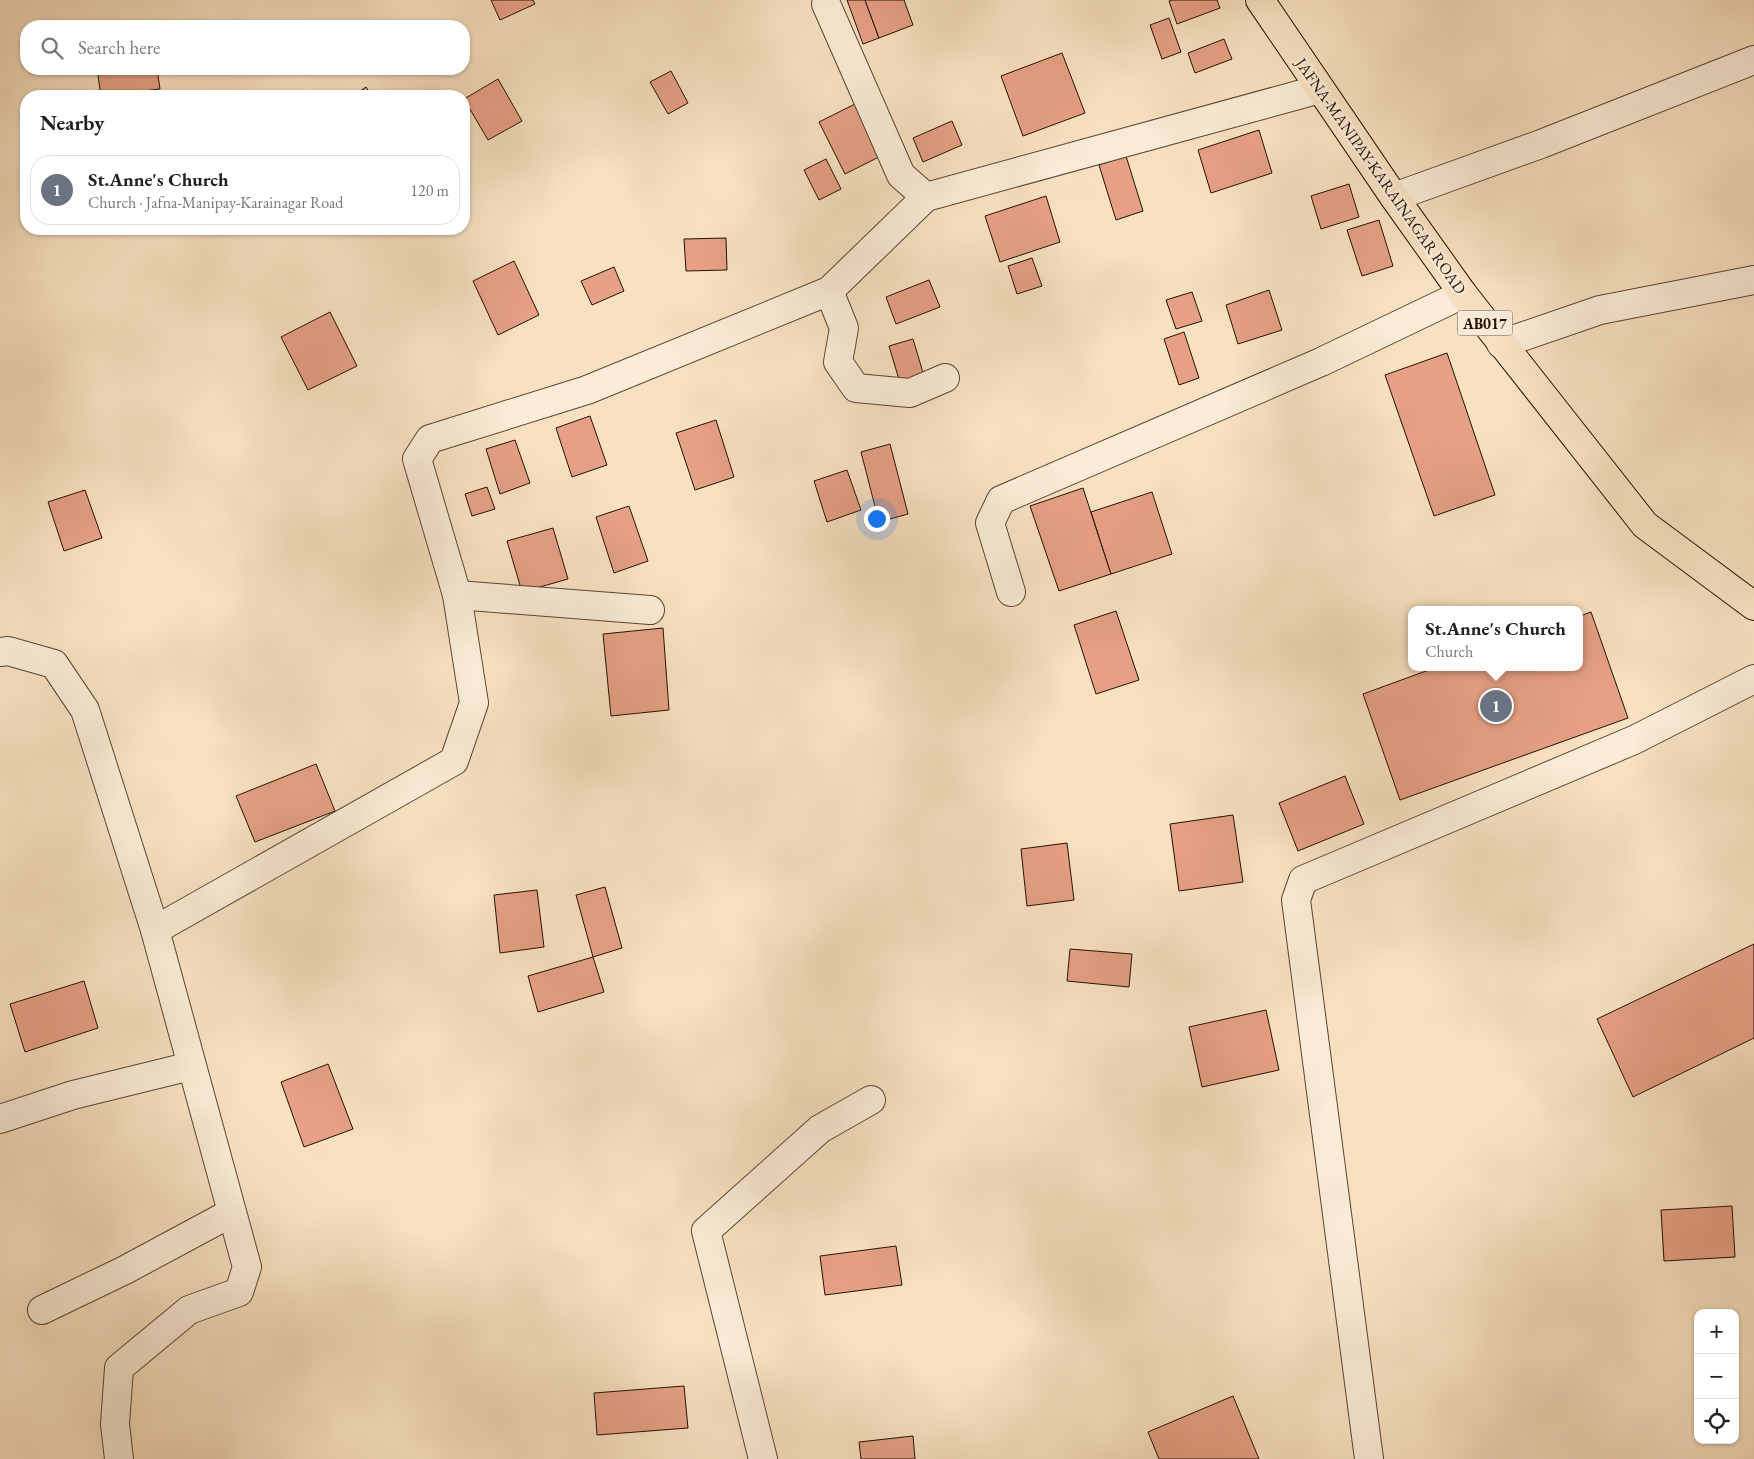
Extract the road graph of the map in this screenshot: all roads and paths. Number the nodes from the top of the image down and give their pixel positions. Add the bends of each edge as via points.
1 (1260, 0) edge
2 (826, 4) dead end
3 (1754, 60) edge
4 (1320, 90) junction
5 (926, 197) junction
6 (1394, 197) junction
7 (1754, 280) edge
8 (829, 291) junction
9 (1463, 294) junction
10 (1501, 344) junction
11 (944, 378) dead end
12 (1011, 592) dead end
13 (457, 595) junction
14 (1754, 606) edge
15 (650, 610) dead end
16 (0, 652) edge
17 (1754, 679) edge
18 (155, 930) junction
19 (192, 1066) junction
20 (871, 1100) dead end
21 (0, 1119) edge
22 (231, 1213) junction
23 (42, 1310) dead end
24 (119, 1459) edge
25 (763, 1459) edge
26 (1369, 1459) edge

1 - 4 main road, JAFNA-MANIPAY-KARAINAGAR ROAD / AB017
2 - 5 street via 901,175
3 - 6 street via 1541,144
4 - 5 street
4 - 6 main road, JAFNA-MANIPAY-KARAINAGAR ROAD / AB017
5 - 8 street
6 - 9 main road, JAFNA-MANIPAY-KARAINAGAR ROAD / AB017
7 - 10 street via 1600,310
8 - 11 street via 844,328 838,362 856,388 910,393
8 - 13 street via 587,390 430,439 417,459
9 - 10 main road, JAFNA-MANIPAY-KARAINAGAR ROAD / AB017
9 - 12 street via 1321,362 1001,500 990,523
10 - 14 main road, JAFNA-MANIPAY-KARAINAGAR ROAD / AB017 via 1645,525
13 - 15 street
13 - 18 street via 474,703 454,761
16 - 18 street via 8,651 54,664 86,710
17 - 26 street via 1634,740 1303,880 1296,900
18 - 19 street
19 - 21 street via 73,1095
19 - 22 street
20 - 25 street via 820,1129 706,1231
22 - 23 street
22 - 24 street via 246,1267 239,1292 188,1310 119,1368 115,1424

